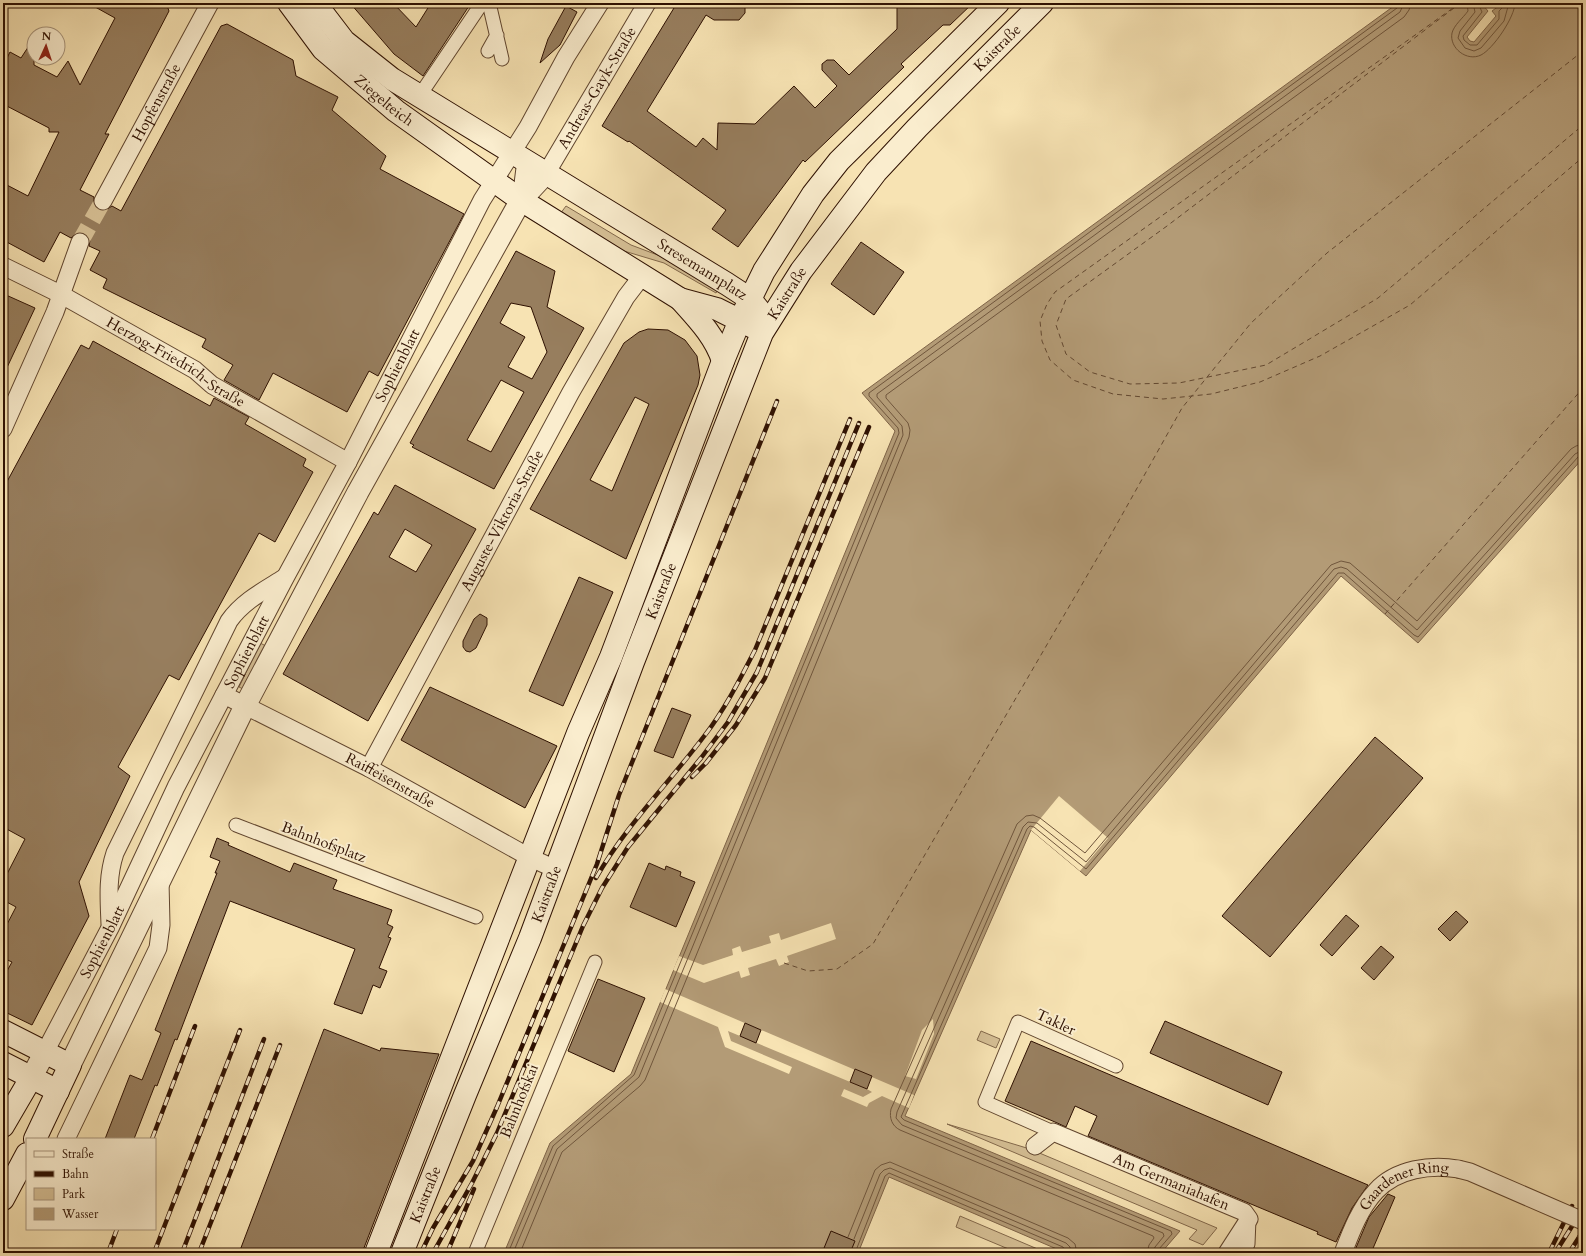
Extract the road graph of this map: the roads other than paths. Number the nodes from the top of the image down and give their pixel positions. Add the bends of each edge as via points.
1 (210, 3) edge
2 (289, 3) edge
3 (315, 3) edge
4 (482, 3) edge
5 (490, 3) edge
6 (600, 3) edge
7 (647, 3) edge
8 (998, 3) edge
9 (1042, 3) edge
10 (497, 35) junction
11 (488, 51) dead end
12 (502, 59) dead end
13 (420, 95) junction
14 (520, 156) junction
15 (546, 172) junction
16 (494, 181) junction
17 (521, 200) junction
18 (102, 201) tunnel mouth
19 (80, 242) tunnel mouth
20 (3, 266) edge
21 (642, 276) junction
22 (60, 294) junction
23 (680, 299) junction
24 (750, 299) junction
25 (740, 320) junction
26 (762, 333) junction
27 (723, 361) junction
28 (3, 429) edge
29 (348, 462) junction
30 (285, 578) junction
31 (224, 694) junction
32 (246, 704) junction
33 (369, 768) junction
34 (236, 825) dead end
35 (530, 857) junction
36 (555, 869) junction
37 (160, 878) junction
38 (476, 917) dead end
39 (111, 926) junction
40 (595, 962) dead end
41 (3, 1031) edge
42 (45, 1052) junction
43 (3, 1063) edge
44 (70, 1065) junction
45 (1116, 1066) dead end
46 (31, 1078) junction
47 (58, 1091) junction
48 (984, 1102) joint
49 (3, 1126) edge
50 (1053, 1132) junction
51 (68, 1136) edge
52 (35, 1138) edge
53 (1035, 1146) dead end
54 (26, 1156) edge
55 (14, 1185) edge
56 (1249, 1219) junction
57 (1583, 1221) edge
58 (1344, 1250) edge
59 (376, 1253) edge
60 (402, 1253) edge
61 (475, 1253) edge
62 (1227, 1253) edge
63 (1243, 1253) edge

1 - 18 street, Hopfenstraße
2 - 16 main road, Ziegelteich via 323,49 396,111
3 - 13 main road, Ziegelteich via 344,41 392,79
4 - 13 street
5 - 10 street
6 - 14 street via 566,57
7 - 15 street, Andreas-Gayk-Straße
8 - 24 main road, Kaistraße via 839,161 809,200 771,259
9 - 26 main road, Kaistraße via 876,172 801,271
10 - 11 street
10 - 12 street
13 - 14 main road, Ziegelteich
14 - 15 main road, Ziegelteich
14 - 16 street, Sophienblatt
14 - 17 street
15 - 17 street, Sophienblatt
15 - 24 main road, Stresemannplatz
16 - 17 main road, Ziegelteich
16 - 29 street, Sophienblatt
17 - 21 main road, Stresemannplatz
17 - 32 street, Sophienblatt via 358,492
19 - 22 street
20 - 22 street, Herzog-Friedrich-Straße
21 - 23 main road, Stresemannplatz
21 - 33 street, Auguste-Viktoria-Straße via 626,297 571,392
22 - 28 street via 55,312
22 - 29 street, Herzog-Friedrich-Straße via 195,370 212,385
23 - 25 main road, Stresemannplatz via 712,307
23 - 27 main road, Stresemannplatz via 711,335
24 - 25 main road, Kaistraße
24 - 26 main road, Stresemannplatz via 760,313
25 - 26 main road, Stresemannplatz
25 - 27 main road, Kaistraße
26 - 36 main road, Kaistraße
27 - 35 main road, Kaistraße via 611,657
29 - 30 street, Sophienblatt
30 - 31 street, Sophienblatt
30 - 39 street via 250,600 236,611 229,621 111,864
31 - 32 street, Raiffeisenstraße
31 - 39 street, Sophienblatt via 149,842
32 - 33 street, Raiffeisenstraße
32 - 37 street, Sophienblatt
33 - 35 street, Raiffeisenstraße
34 - 38 street, Bahnhofsplatz
35 - 36 street, Raiffeisenstraße
35 - 59 main road, Kaistraße
36 - 60 main road, Kaistraße via 530,938
37 - 44 street, Sophienblatt
37 - 51 street via 161,925 158,948
39 - 42 street, Sophienblatt
40 - 61 street, Bahnhofskai
41 - 42 main road
42 - 44 main road
42 - 46 street, Sophienblatt
43 - 46 main road
44 - 47 main road, Sophienblatt
45 - 48 street, Takler via 1018,1022
46 - 47 main road
46 - 49 main road, Sophienblatt
47 - 52 main road, Sophienblatt
48 - 50 street, Am Germaniahafen
50 - 53 street
50 - 56 street, Am Germaniahafen via 1244,1212
54 - 55 main road
56 - 62 street
56 - 63 street via 1248,1244
57 - 58 street, Gaardener Ring, bridge via 1470,1172 1434,1166 1397,1176 1376,1190 1364,1208

